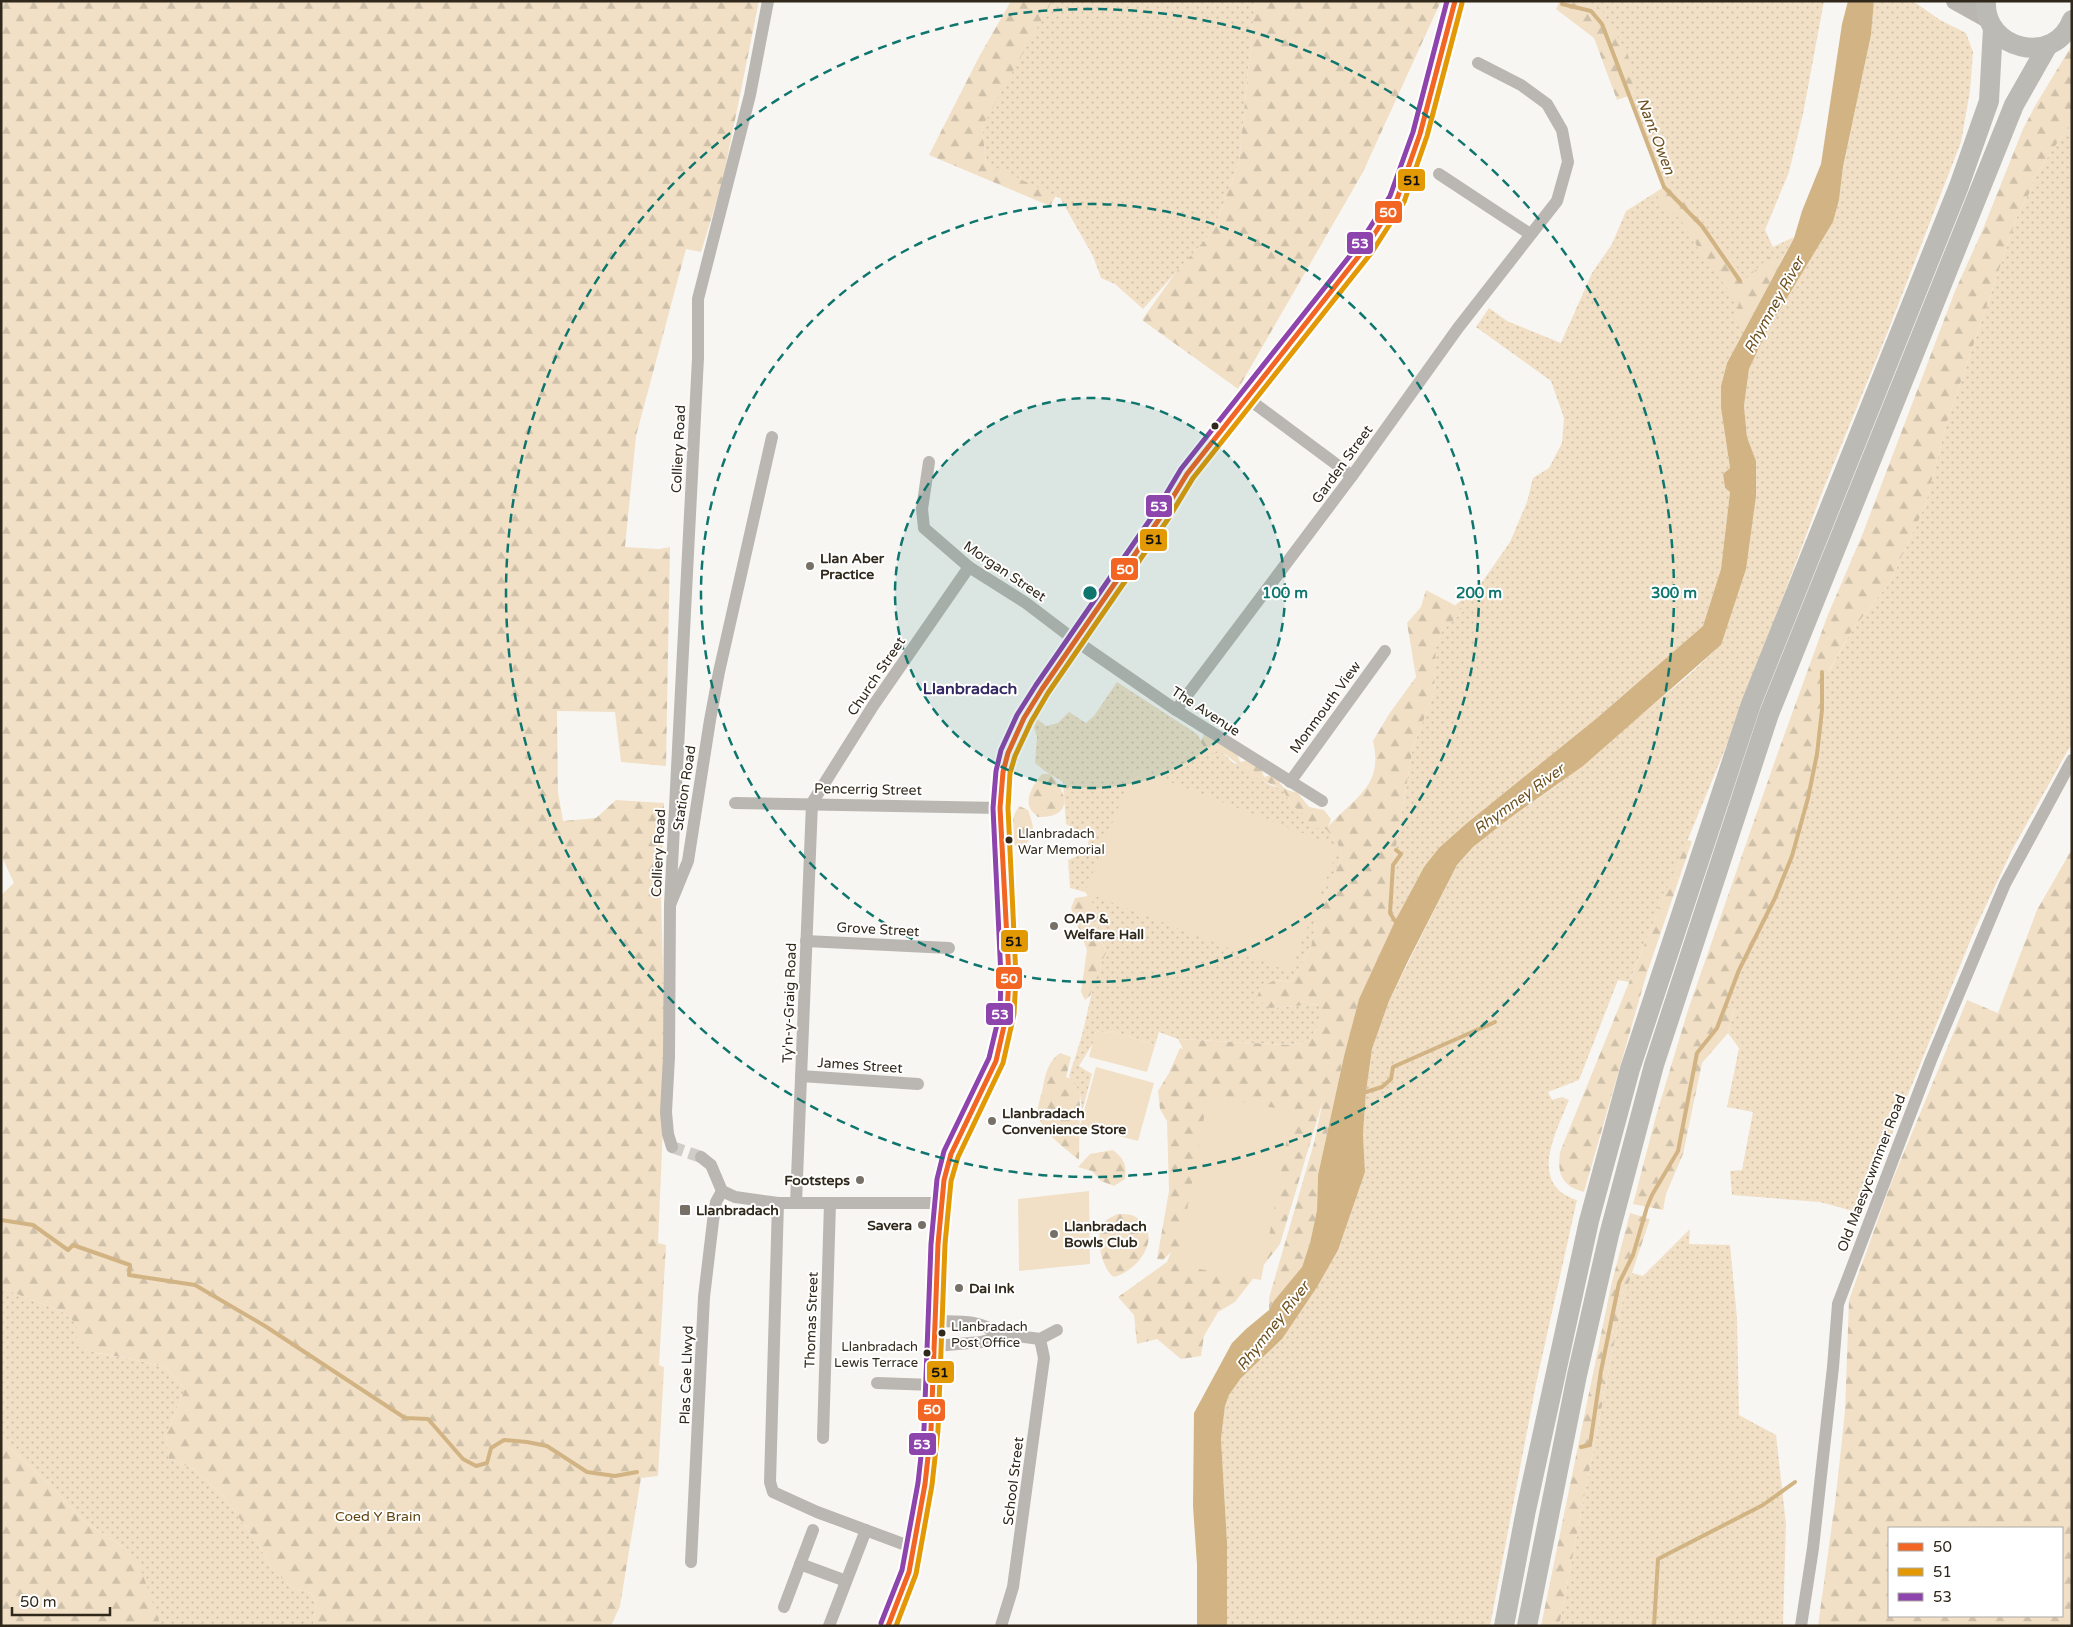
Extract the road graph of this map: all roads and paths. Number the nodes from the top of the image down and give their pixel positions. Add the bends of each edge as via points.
1 (768, 1) edge
2 (1455, 1) edge
3 (1955, 1) edge
4 (1989, 16) edge
5 (2072, 20) edge
6 (2048, 45) junction
7 (1478, 63) dead end
8 (1439, 174) dead end
9 (1530, 234) junction
10 (1244, 401) junction
11 (772, 437) dead end
12 (930, 462) dead end
13 (1352, 476) junction
14 (968, 567) junction
15 (1076, 641) junction
16 (1385, 651) dead end
17 (1176, 710) junction
18 (2072, 760) edge
19 (1290, 782) junction
20 (1322, 802) dead end
21 (735, 803) dead end
22 (812, 803) junction
23 (1000, 808) junction
24 (670, 906) junction
25 (806, 941) junction
26 (949, 948) dead end
27 (800, 1076) junction
28 (918, 1084) dead end
29 (672, 1146) dead end
30 (701, 1157) tunnel mouth
31 (722, 1191) junction
32 (778, 1203) junction
33 (796, 1204) junction
34 (830, 1204) junction
35 (940, 1204) junction
36 (936, 1321) junction
37 (1057, 1330) dead end
38 (994, 1333) junction
39 (1040, 1339) junction
40 (935, 1346) junction
41 (877, 1383) dead end
42 (934, 1385) junction
43 (823, 1438) dead end
44 (812, 1530) dead end
45 (866, 1530) junction
46 (914, 1548) junction
47 (691, 1562) dead end
48 (800, 1564) junction
49 (846, 1581) junction
50 (784, 1607) dead end
51 (829, 1626) edge
52 (888, 1626) edge
53 (1001, 1626) edge
54 (1504, 1626) edge
55 (1527, 1626) edge
56 (1800, 1626) edge

1 - 24 street, Colliery Road via 750,94 698,298 698,358
2 - 10 street via 1420,134 1397,199 1366,247
3 - 4 street
4 - 6 main road via 2001,37 2017,46 2036,49
4 - 54 main road via 1989,101 1955,195 1751,704 1630,1068 1589,1222
5 - 6 main road via 2060,38
6 - 55 main road via 2014,105 1769,714 1654,1065 1576,1375
7 - 9 street, Garden Street via 1521,84 1547,104 1562,130 1568,162 1557,201
8 - 9 street
9 - 13 street, Garden Street
10 - 13 street
10 - 15 street via 1187,474
11 - 24 street, Station Road via 719,672 688,861
12 - 14 street, Morgan Street via 922,509 924,528
13 - 17 street, Garden Street
14 - 15 street, Morgan Street via 1026,603
14 - 22 street, Church Street via 873,706
15 - 17 street, The Avenue
15 - 23 street via 1024,718 1008,753
16 - 19 street, Monmouth View
17 - 19 street, The Avenue
18 - 56 street, Old Maesycwmmer Road via 2005,884 1931,1060 1838,1304 1813,1548
19 - 20 street, The Avenue
21 - 22 street, Pencerrig Street
22 - 23 street, Pencerrig Street
22 - 25 street, Ty'n-y-Graig Road
23 - 35 street via 1009,977 1007,1013 996,1061 951,1154
24 - 29 street, Station Road via 666,1112
25 - 26 street, Grove Street
25 - 27 street, Ty'n-y-Graig Road
27 - 28 street, James Street
27 - 33 street, Ty'n-y-Graig Road
30 - 31 street via 710,1165
31 - 32 street
31 - 47 street, Plas Cae Llwyd via 716,1202 704,1297
32 - 33 street
32 - 45 street via 770,1482 773,1492 784,1498
33 - 34 street
34 - 35 street
34 - 43 street, Thomas Street
35 - 36 street
36 - 38 street via 980,1324
36 - 40 street
37 - 39 street
38 - 39 street
38 - 40 street via 992,1339 981,1342
39 - 53 street, School Street via 1044,1358 1013,1587
40 - 42 street
41 - 42 street
42 - 46 street via 927,1464
44 - 48 street
45 - 46 street
45 - 49 street
46 - 52 street via 909,1572
48 - 49 street
48 - 50 street
49 - 51 street

